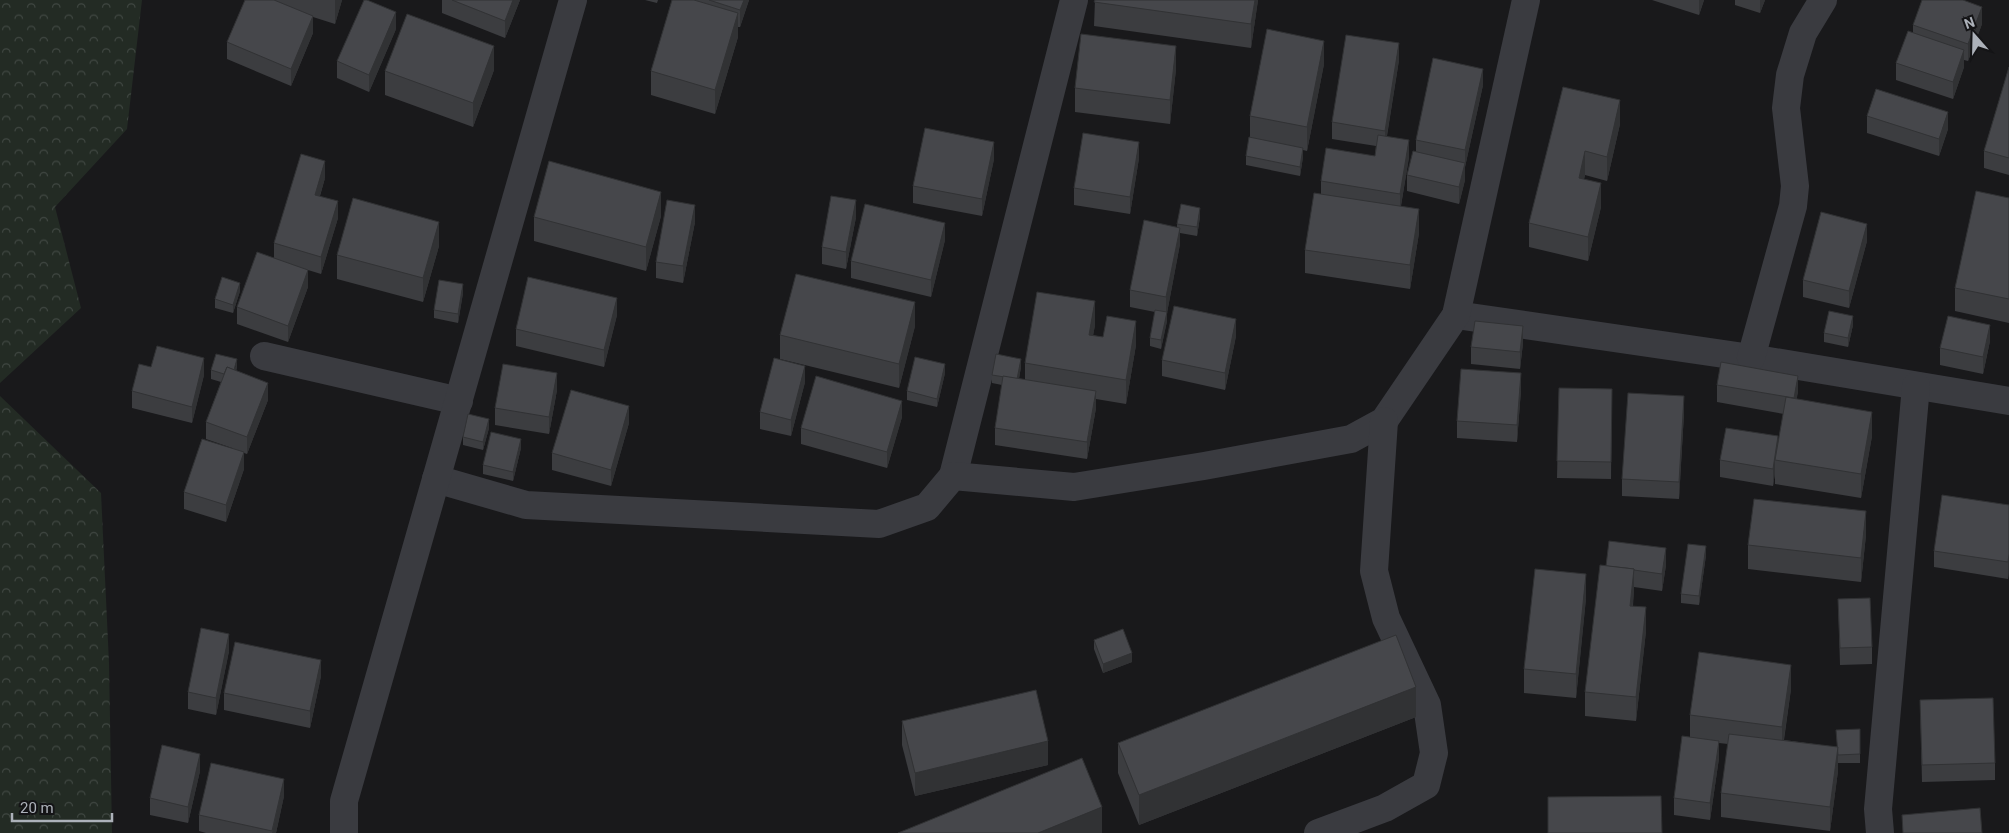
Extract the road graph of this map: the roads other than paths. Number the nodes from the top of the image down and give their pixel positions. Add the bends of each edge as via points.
1 (573, 0) edge
2 (1074, 0) edge
3 (1526, 0) edge
4 (1823, 0) edge
5 (1456, 315) junction
6 (264, 356) dead end
7 (1751, 358) junction
8 (1916, 386) junction
9 (459, 401) junction
10 (2009, 401) edge
11 (1384, 421) junction
12 (953, 476) junction
13 (436, 479) junction
14 (344, 833) edge
15 (1318, 833) edge
16 (1880, 833) edge

1 - 9 street
2 - 12 street
3 - 5 street
4 - 7 street via 1803,33 1790,75 1786,108 1795,186 1793,206
5 - 7 street
5 - 11 street
6 - 9 street
7 - 8 street
8 - 10 street
8 - 16 street via 1878,809
9 - 13 street
11 - 12 street via 1351,439 1074,487
11 - 15 street via 1374,571 1386,618 1426,705 1434,753 1426,785 1385,808
12 - 13 street via 927,508 879,524 526,504
13 - 14 street via 344,801

